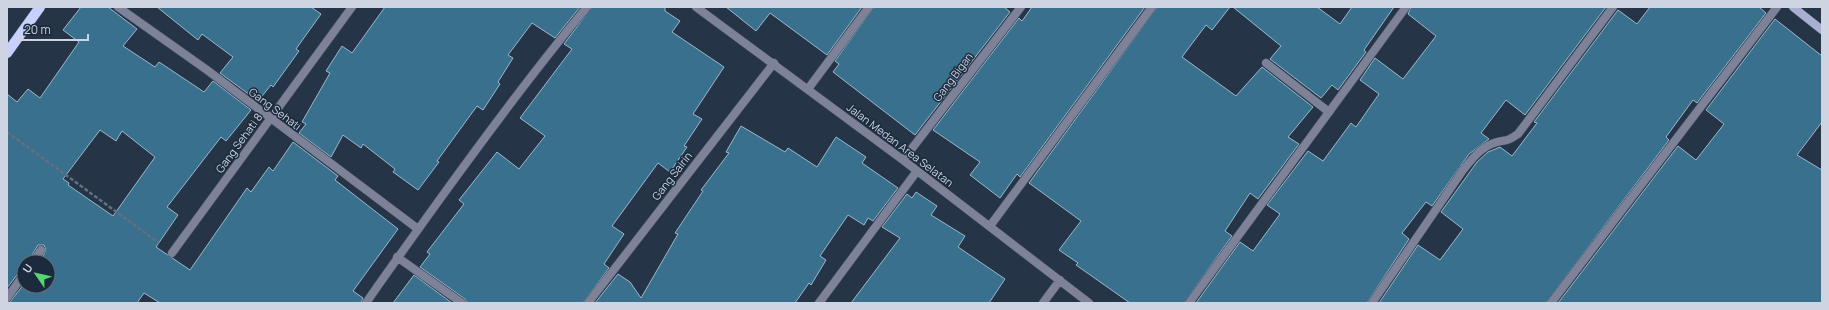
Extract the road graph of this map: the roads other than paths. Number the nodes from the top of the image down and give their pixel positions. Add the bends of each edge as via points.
1 (40, 7) edge
2 (118, 7) edge
3 (352, 7) edge
4 (587, 7) edge
5 (696, 7) edge
6 (870, 7) edge
7 (1021, 7) edge
8 (1152, 7) edge
9 (1406, 7) edge
10 (1613, 7) edge
11 (1777, 7) edge
12 (1793, 7) edge
13 (1822, 30) edge
14 (7, 53) edge
15 (774, 63) junction
16 (1266, 63) dead end
17 (808, 89) junction
18 (1329, 112) junction
19 (270, 119) junction
20 (904, 160) junction
21 (917, 171) junction
22 (990, 226) junction
23 (418, 229) junction
24 (41, 250) dead end
25 (172, 253) road end
26 (38, 254) edge
27 (397, 257) junction
28 (1060, 280) junction
29 (16, 285) edge
30 (7, 298) edge
31 (366, 303) edge
32 (462, 303) edge
33 (588, 303) edge
34 (819, 303) edge
35 (1043, 303) edge
36 (1089, 303) edge
37 (1188, 303) edge
38 (1372, 303) edge
39 (1551, 303) edge

1 - 14 main road
2 - 19 street, Gang Sehati
3 - 19 street, Gang Sehati 8
4 - 23 street via 550,52
5 - 15 street, Jalan Medan Area Selatan
6 - 17 street
7 - 20 street, Gang Bigan
8 - 22 street
9 - 18 street
10 - 38 street via 1518,134 1508,142 1494,143 1477,152
11 - 39 street
12 - 13 main road
15 - 17 street, Jalan Medan Area Selatan
15 - 33 street, Gang Sairin
16 - 18 street
17 - 20 street, Jalan Medan Area Selatan
18 - 37 street
19 - 23 street, Gang Sehati
19 - 25 street, Gang Sehati 8
20 - 21 street, Jalan Medan Area Selatan
21 - 22 street, Jalan Medan Area Selatan
21 - 34 street
22 - 28 street, Jalan Medan Area Selatan
23 - 27 street
24 - 26 street
27 - 31 street
27 - 32 street
28 - 35 street
28 - 36 street, Jalan Medan Area Selatan
29 - 30 street

